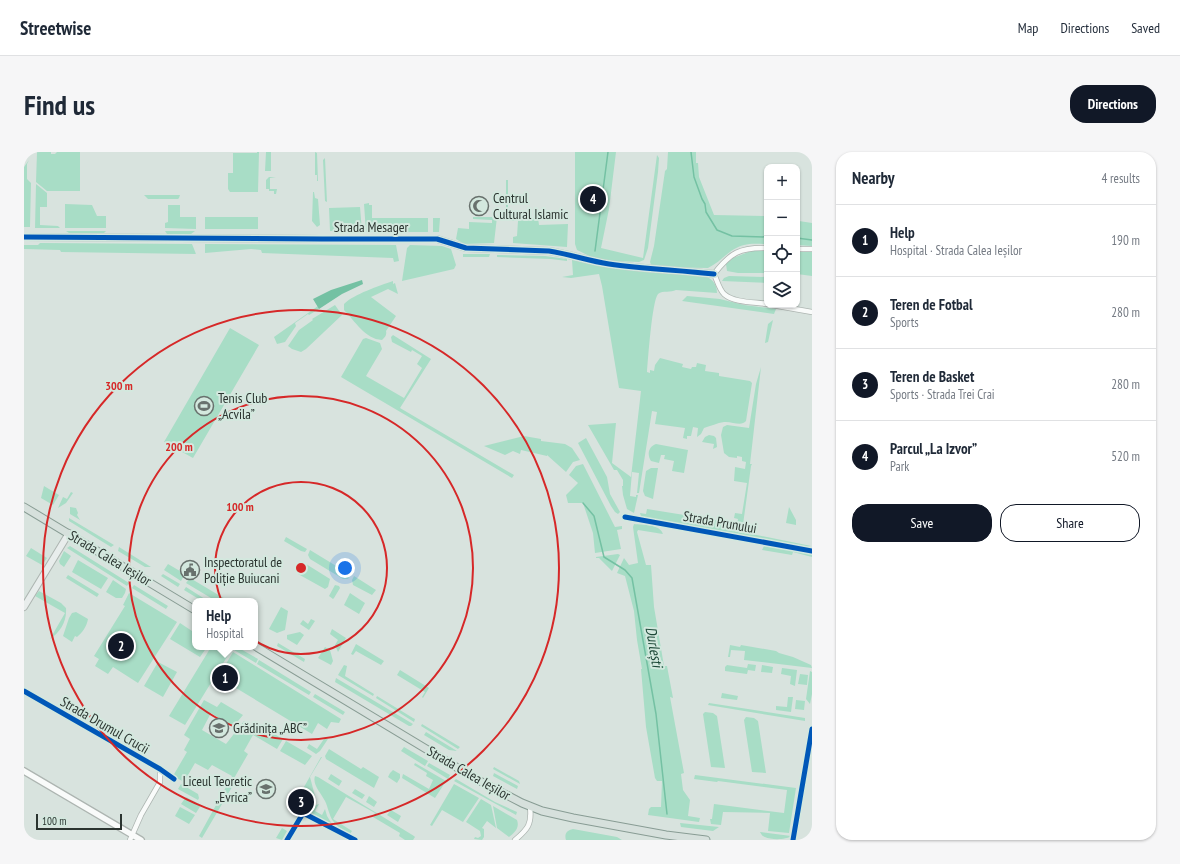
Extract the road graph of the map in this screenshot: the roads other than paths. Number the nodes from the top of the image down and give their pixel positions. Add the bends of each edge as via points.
1 (24, 237) edge
2 (764, 248) edge
3 (800, 249) edge
4 (812, 249) edge
5 (714, 274) junction
6 (764, 304) edge
7 (789, 308) edge
8 (812, 312) edge
9 (24, 507) edge
10 (625, 517) dead end
11 (69, 533) junction
12 (812, 550) edge
13 (24, 607) edge
14 (192, 608) edge
15 (258, 648) edge
16 (24, 691) edge
17 (812, 728) edge
18 (160, 769) junction
19 (24, 771) edge
20 (174, 780) dead end
21 (530, 807) junction
22 (131, 837) edge
23 (347, 838) edge
24 (141, 840) edge
25 (287, 840) edge
26 (355, 840) edge
27 (515, 840) edge
28 (706, 840) edge
29 (793, 840) edge

1 - 5 street, Strada Mesager via 437,239 466,248 549,251 591,261
2 - 5 street via 736,252 724,261
3 - 4 street
5 - 6 street via 728,296
7 - 8 street
9 - 11 main road, Strada Calea Ieșilor
10 - 12 street, Strada Prunului
11 - 13 main road
11 - 14 main road, Strada Calea Ieșilor
15 - 21 main road, Strada Calea Ieșilor via 476,779
16 - 18 street, Strada Drumul Crucii
17 - 29 street
18 - 20 street, Strada Drumul Crucii
18 - 22 street via 160,782
19 - 22 street
21 - 27 street via 531,820 528,827
21 - 28 main road, Strada Calea Ieșilor via 596,823
22 - 24 street
23 - 25 street via 304,814
23 - 26 street

